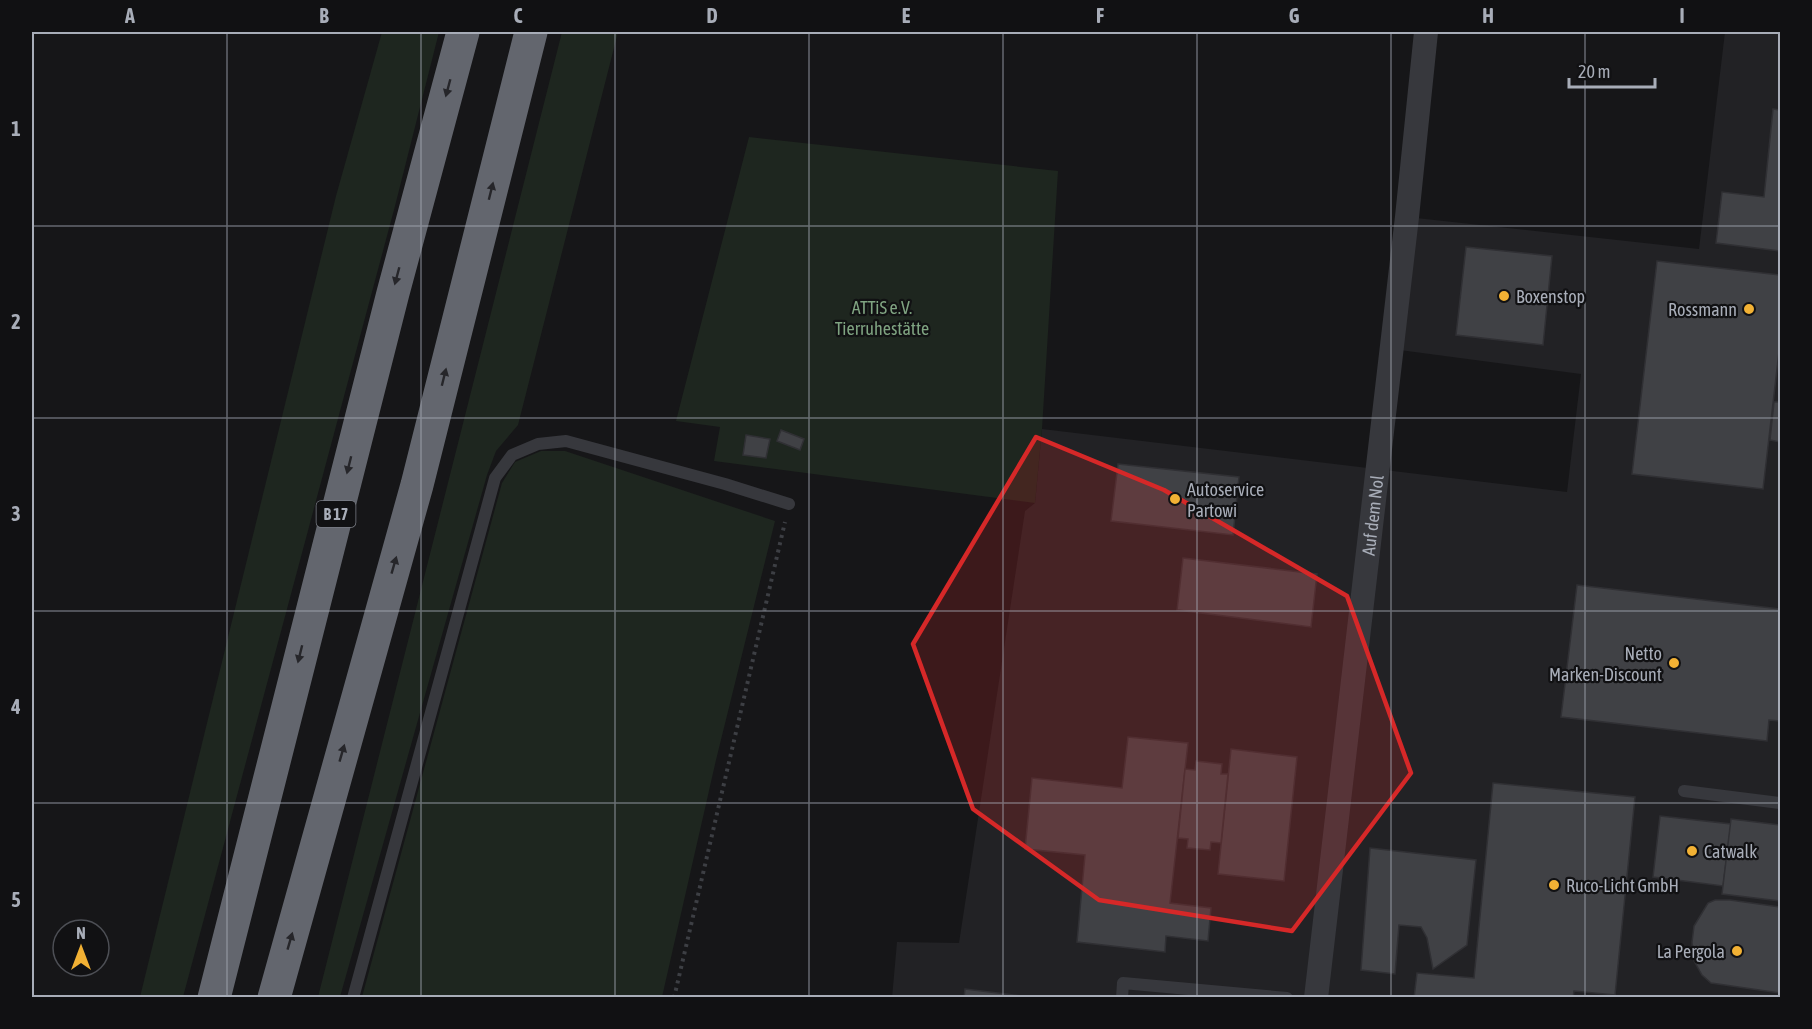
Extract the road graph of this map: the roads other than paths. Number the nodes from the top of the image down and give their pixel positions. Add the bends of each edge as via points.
1 (464, 32) edge
2 (531, 32) edge
3 (1426, 32) edge
4 (789, 504) road end
5 (1684, 792) dead end
6 (1780, 803) edge
7 (214, 998) edge
8 (274, 998) edge
9 (353, 998) edge
10 (1122, 998) edge
11 (1287, 998) edge
12 (1316, 998) edge

1 -> 7 highway, B 17 via 393,293
8 -> 2 highway via 417,485
3 - 12 street, Auf dem Nol
4 - 9 lane via 566,441 538,444 512,455 495,478
5 - 6 lane
10 - 11 lane via 1124,983

